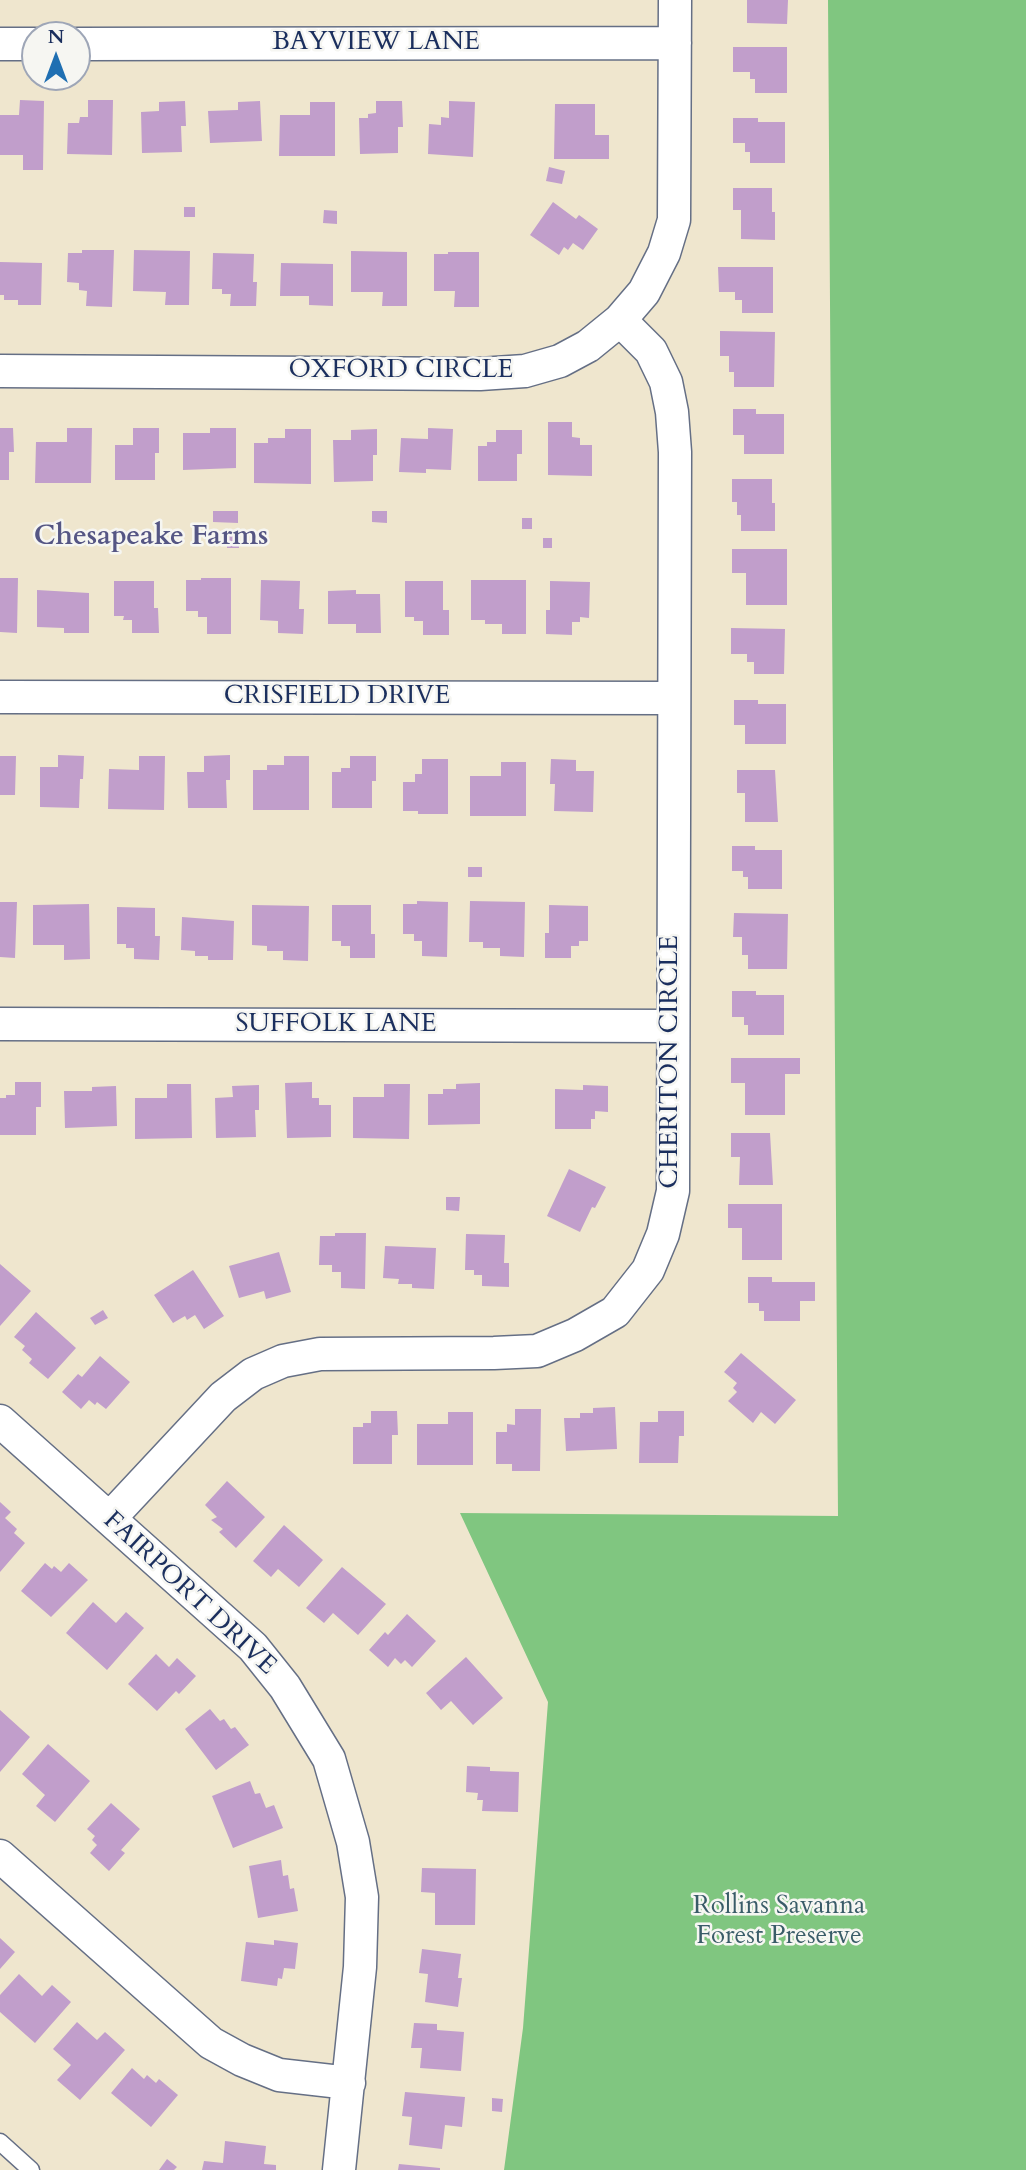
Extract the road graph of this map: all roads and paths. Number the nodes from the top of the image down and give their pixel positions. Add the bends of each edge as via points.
1 (675, 0) edge
2 (675, 43) junction
3 (0, 44) edge
4 (21, 44) edge
5 (91, 44) edge
6 (620, 320) junction
7 (0, 371) edge
8 (0, 697) edge
9 (674, 698) junction
10 (0, 1024) edge
11 (672, 1026) junction
12 (0, 1420) edge
13 (110, 1518) junction
14 (0, 1856) edge
15 (349, 2083) junction
16 (0, 2142) edge
17 (17, 2158) junction
18 (6, 2170) edge
19 (31, 2170) edge
20 (339, 2170) edge

1 - 2 street, OXFORD CIRCLE
2 - 5 street, BAYVIEW LANE
2 - 6 street, OXFORD CIRCLE via 674,220 664,253 643,292
3 - 4 street
6 - 7 street, OXFORD CIRCLE via 588,346 560,361 525,371
6 - 9 street, CHERITON CIRCLE via 651,351 666,382 672,412
8 - 9 street, CRISFIELD DRIVE
9 - 11 street, CHERITON CIRCLE
10 - 11 street, SUFFOLK LANE
11 - 13 street, CHERITON CIRCLE via 673,1191 648,1270 615,1312 537,1351 320,1354 283,1361 253,1374 223,1396
12 - 13 street, FAIRPORT DRIVE
13 - 15 street, FAIRPORT DRIVE via 253,1647 285,1687 329,1759 353,1842 362,1897
14 - 15 street via 211,2043 279,2075
15 - 20 street, FAIRPORT DRIVE
16 - 17 lane
17 - 18 lane
17 - 19 lane

